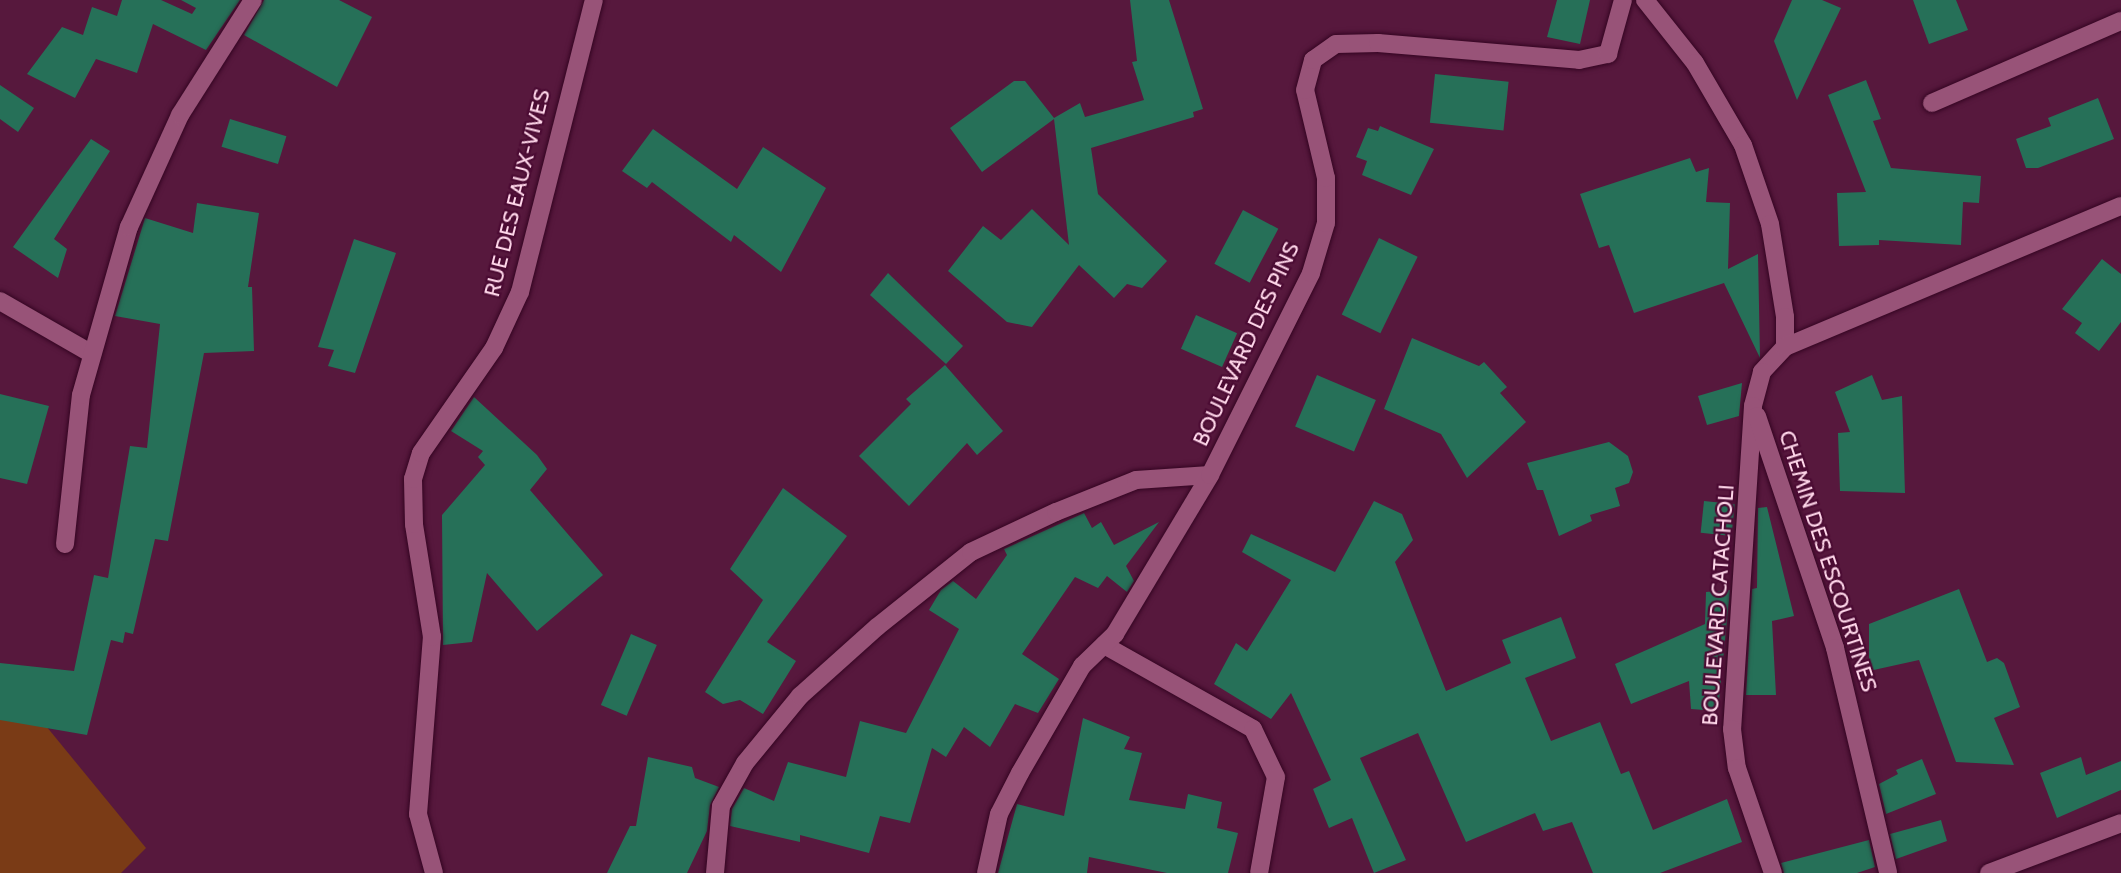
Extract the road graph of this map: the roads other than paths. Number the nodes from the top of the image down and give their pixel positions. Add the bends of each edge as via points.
1 (253, 0) edge
2 (594, 0) edge
3 (1623, 0) edge
4 (1645, 0) edge
5 (2121, 21) edge
6 (1932, 103) dead end
7 (2121, 206) edge
8 (0, 301) edge
9 (1785, 347) junction
10 (92, 354) junction
11 (1753, 405) junction
12 (1210, 475) junction
13 (65, 544) dead end
14 (1104, 645) junction
15 (2121, 823) edge
16 (434, 873) edge
17 (715, 873) edge
18 (986, 873) edge
19 (1259, 873) edge
20 (1773, 873) edge
21 (1888, 873) edge
22 (1989, 873) edge

1 - 10 street via 180,115 129,227
2 - 16 street, RUE DES EAUX-VIVES via 520,292 494,348 421,453 413,479 414,524 432,637 418,814
3 - 12 street, BOULEVARD DES PINS via 1608,54 1579,60 1378,43 1336,44 1313,60 1305,90 1326,178 1326,223 1311,273
4 - 9 street via 1695,63 1743,145 1770,224 1785,317
5 - 6 street
7 - 9 street
8 - 10 street
9 - 11 street, BOULEVARD CATACHOLI via 1762,372
10 - 13 street via 81,395
11 - 20 street, BOULEVARD CATACHOLI via 1732,729 1737,768
11 - 21 street, CHEMIN DES ESCOURTINES via 1835,648
12 - 14 street, BOULEVARD DES PINS
12 - 17 street via 1136,480 1056,512 971,552 876,627 800,696 745,763 721,806
14 - 18 street, BOULEVARD DES PINS via 1082,666 1020,773 999,814
14 - 19 street via 1253,729 1276,777
15 - 22 street

